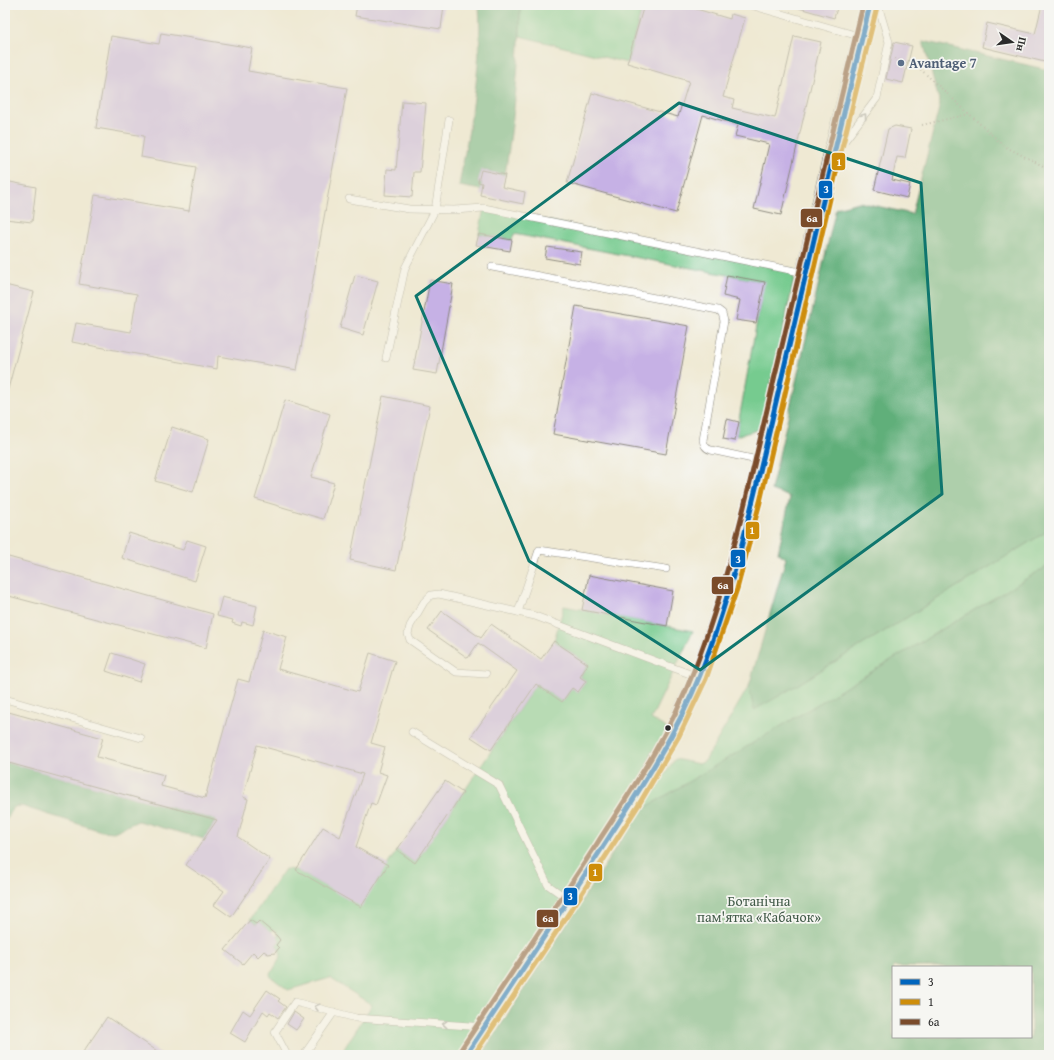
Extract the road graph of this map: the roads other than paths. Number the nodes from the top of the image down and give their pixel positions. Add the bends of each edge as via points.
1 (750, 5) edge
2 (870, 5) edge
3 (878, 5) edge
4 (862, 37) junction
5 (449, 120) dead end
6 (832, 158) junction
7 (349, 199) dead end
8 (435, 210) junction
9 (492, 267) dead end
10 (805, 273) junction
11 (386, 358) dead end
12 (762, 461) junction
13 (666, 569) dead end
14 (518, 612) junction
15 (486, 674) dead end
16 (699, 677) junction
17 (5, 699) edge
18 (412, 732) dead end
19 (141, 738) dead end
20 (569, 900) junction
21 (334, 1012) junction
22 (484, 1027) junction
23 (286, 1055) edge
24 (304, 1055) edge
25 (466, 1055) edge

1 - 4 lane
2 - 4 street
6 -> 3 lane via 877,98 889,42
4 - 6 street
5 - 8 lane
6 - 10 street
7 - 8 lane via 408,209
8 - 10 lane via 484,208
8 - 11 lane via 405,268
9 - 12 lane via 718,310 722,313 724,321 703,444 707,449
10 - 12 street
12 - 16 street via 730,587
13 - 14 lane via 540,550
14 - 15 lane via 439,594 424,602 410,626 410,640 456,672
14 - 16 lane
16 - 20 street via 669,739
17 - 19 lane
18 - 20 lane via 499,785 548,885
20 - 22 street
22 -> 21 lane via 356,1018
21 -> 23 lane via 295,1002 275,1032
21 - 24 lane
22 - 25 street

